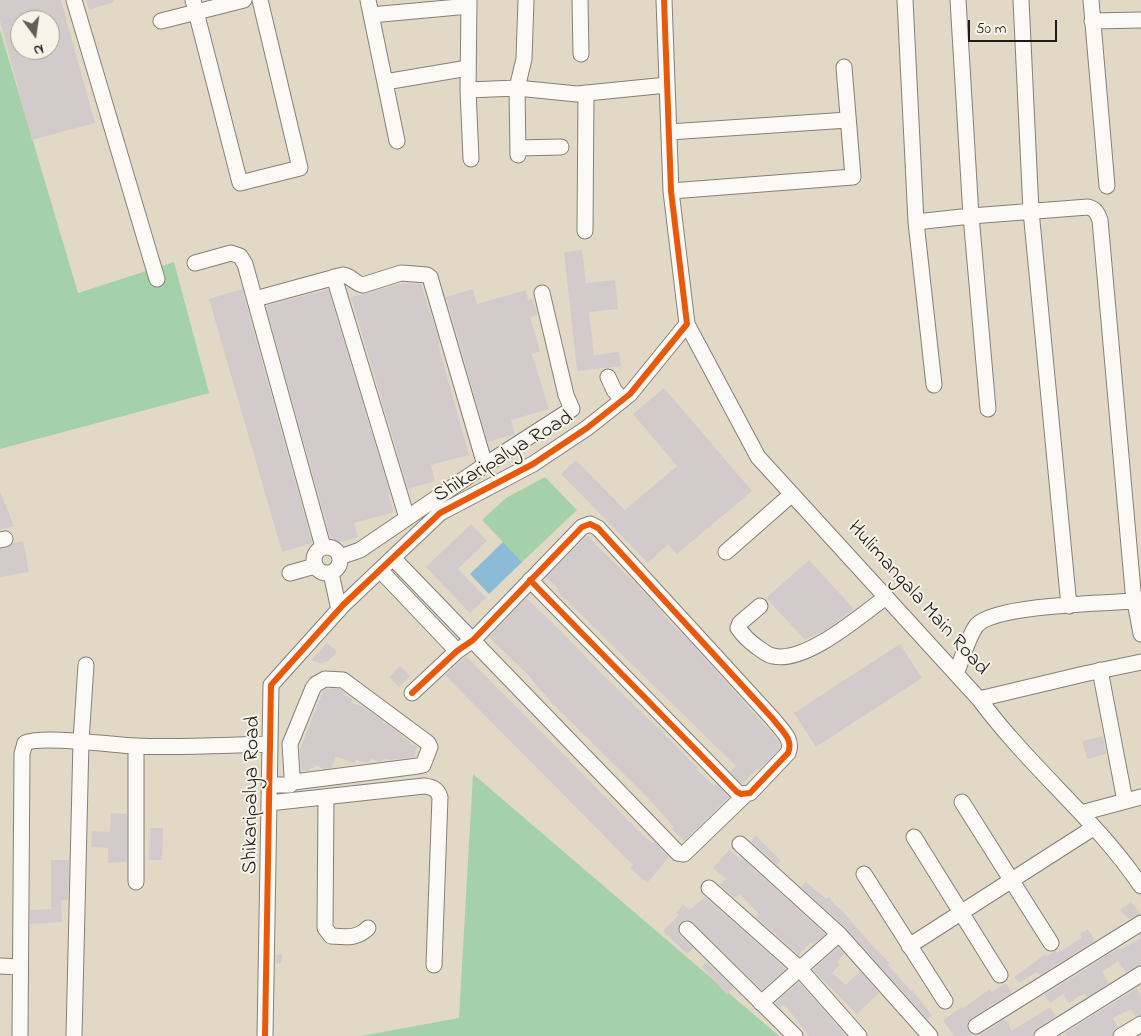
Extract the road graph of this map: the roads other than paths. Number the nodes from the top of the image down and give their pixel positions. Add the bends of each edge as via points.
1 (74, 0) edge
2 (244, 0) edge
3 (260, 0) edge
4 (526, 0) edge
5 (580, 0) edge
6 (664, 0) edge
7 (905, 0) edge
8 (958, 0) edge
9 (1021, 0) edge
10 (1091, 0) edge
11 (468, 3) edge
12 (195, 6) edge
13 (369, 7) edge
14 (1141, 20) edge
15 (162, 21) dead end
16 (1092, 21) junction
17 (581, 54) dead end
18 (844, 67) dead end
19 (468, 68) junction
20 (385, 82) junction
21 (667, 85) junction
22 (517, 88) junction
23 (468, 90) junction
24 (586, 93) junction
25 (848, 120) junction
26 (669, 132) junction
27 (397, 141) dead end
28 (561, 147) dead end
29 (471, 159) dead end
30 (1107, 186) dead end
31 (671, 191) junction
32 (1031, 211) junction
33 (971, 216) junction
34 (916, 222) junction
35 (585, 231) dead end
36 (195, 263) dead end
37 (334, 277) junction
38 (157, 278) dead end
39 (542, 293) dead end
40 (255, 299) junction
41 (687, 324) junction
42 (608, 377) dead end
43 (934, 385) dead end
44 (622, 400) junction
45 (572, 409) junction
46 (988, 409) dead end
47 (586, 428) junction
48 (484, 465) junction
49 (792, 494) junction
50 (407, 518) junction
51 (323, 547) junction
52 (726, 552) dead end
53 (340, 556) junction
54 (394, 558) junction
55 (315, 566) junction
56 (380, 570) junction
57 (290, 572) dead end
58 (330, 573) junction
59 (530, 580) junction
60 (886, 598) junction
61 (1135, 601) junction
62 (760, 606) dead end
63 (1069, 606) junction
64 (339, 610) junction
65 (1141, 634) edge
66 (473, 640) junction
67 (457, 651) junction
68 (1141, 662) edge
69 (86, 665) dead end
70 (1100, 670) junction
71 (956, 674) junction
72 (412, 693) dead end
73 (979, 699) junction
74 (81, 741) junction
75 (270, 744) junction
76 (136, 746) junction
77 (293, 779) junction
78 (269, 780) junction
79 (745, 795) junction
80 (326, 797) junction
81 (1141, 798) edge
82 (1125, 801) junction
83 (962, 802) dead end
84 (269, 803) junction
85 (1081, 813) junction
86 (1094, 828) junction
87 (914, 837) dead end
88 (740, 844) dead end
89 (864, 874) dead end
90 (1012, 880) junction
91 (136, 882) dead end
92 (1141, 885) edge
93 (709, 888) dead end
94 (961, 912) junction
95 (1141, 923) edge
96 (368, 928) dead end
97 (687, 929) dead end
98 (839, 934) junction
99 (1051, 943) dead end
100 (909, 946) junction
101 (434, 965) dead end
102 (0, 966) edge
103 (20, 968) junction
104 (799, 968) junction
105 (1141, 974) edge
106 (1000, 975) dead end
107 (945, 1001) dead end
108 (761, 1003) junction
109 (1141, 1024) edge
110 (976, 1026) dead end
111 (20, 1036) edge
112 (74, 1036) edge
113 (265, 1036) edge
114 (795, 1036) edge
115 (860, 1036) edge
116 (930, 1036) edge
117 (1042, 1036) edge
118 (1121, 1036) edge

1 - 38 street
2 - 12 street
3 - 12 street via 300,168 240,183
4 - 22 street via 524,58
5 - 17 street
6 - 21 street
7 - 34 street
8 - 33 street
9 - 32 street
10 - 16 street
11 - 13 street
11 - 19 street
12 - 15 street
13 - 20 street
14 - 16 street
16 - 30 street
18 - 25 street
19 - 20 street
19 - 23 street
20 - 27 street
21 - 24 street
21 - 26 street
22 - 23 street
22 - 24 street
22 - 28 street via 518,151
23 - 29 street
24 - 35 street
25 - 26 street
25 - 31 street via 853,177
26 - 31 street
31 - 41 street
32 - 33 street
32 - 61 street via 1088,207 1094,209 1100,220
32 - 63 street
33 - 34 street
33 - 46 street
34 - 43 street
36 - 40 street via 232,253 240,256 246,264
37 - 40 street
37 - 48 street via 348,275 363,285 401,273 430,278
37 - 50 street
39 - 45 street
40 - 51 street
41 - 44 street, Shikaripalya Road
41 - 49 street, Hulimangala Main Road via 758,458
42 - 44 street
44 - 47 street, Shikaripalya Road
45 - 47 street
45 - 48 street
47 - 54 street, Shikaripalya Road via 533,464 440,513
48 - 50 street
49 - 52 street
49 - 60 street, Hulimangala Main Road
50 - 53 street via 360,550
51 - 53 street via 335,550
51 - 55 street via 316,553
53 - 58 street via 340,564
54 - 56 street, Shikaripalya Road
54 - 66 street
55 - 57 street
55 - 58 street
56 - 64 street, Shikaripalya Road
56 - 67 street
58 - 64 street
59 - 66 street
59 - 79 street via 737,792
59 - 79 street via 582,527 590,524 598,528 790,741 788,753
60 - 62 street via 816,647 782,657 762,651 738,628 740,622
60 - 71 street, Hulimangala Main Road
61 - 63 street
61 - 65 street
63 - 71 street via 1017,610 983,621 974,629
64 - 75 street, Shikaripalya Road via 271,685
66 - 67 street
66 - 79 street via 678,853 684,854
67 - 72 street
68 - 70 street
69 - 74 street
70 - 73 street
70 - 82 street
71 - 73 street, Hulimangala Main Road
73 - 85 street, Hulimangala Main Road
74 - 76 street
74 - 103 street via 33,740 23,747
74 - 112 street
75 - 76 street
75 - 78 street, Shikaripalya Road
76 - 91 street
77 - 77 street via 423,765 430,747 343,680 325,678 312,688 290,744
77 - 78 street
78 - 84 street, Shikaripalya Road
80 - 84 street
80 - 96 street via 325,928 331,936 352,937
80 - 101 street via 424,786 438,791
81 - 82 street
82 - 85 street
83 - 90 street
84 - 113 street, Shikaripalya Road
85 - 86 street, Hulimangala Main Road
86 - 90 street
86 - 92 street, Hulimangala Main Road
87 - 94 street
88 - 98 street
89 - 100 street
90 - 94 street
90 - 99 street
93 - 104 street
94 - 100 street
94 - 106 street
95 - 110 street
97 - 108 street
98 - 104 street
98 - 116 street
100 - 107 street
102 - 103 street
103 - 111 street
104 - 108 street
104 - 115 street
105 - 117 street
108 - 114 street
109 - 118 street

